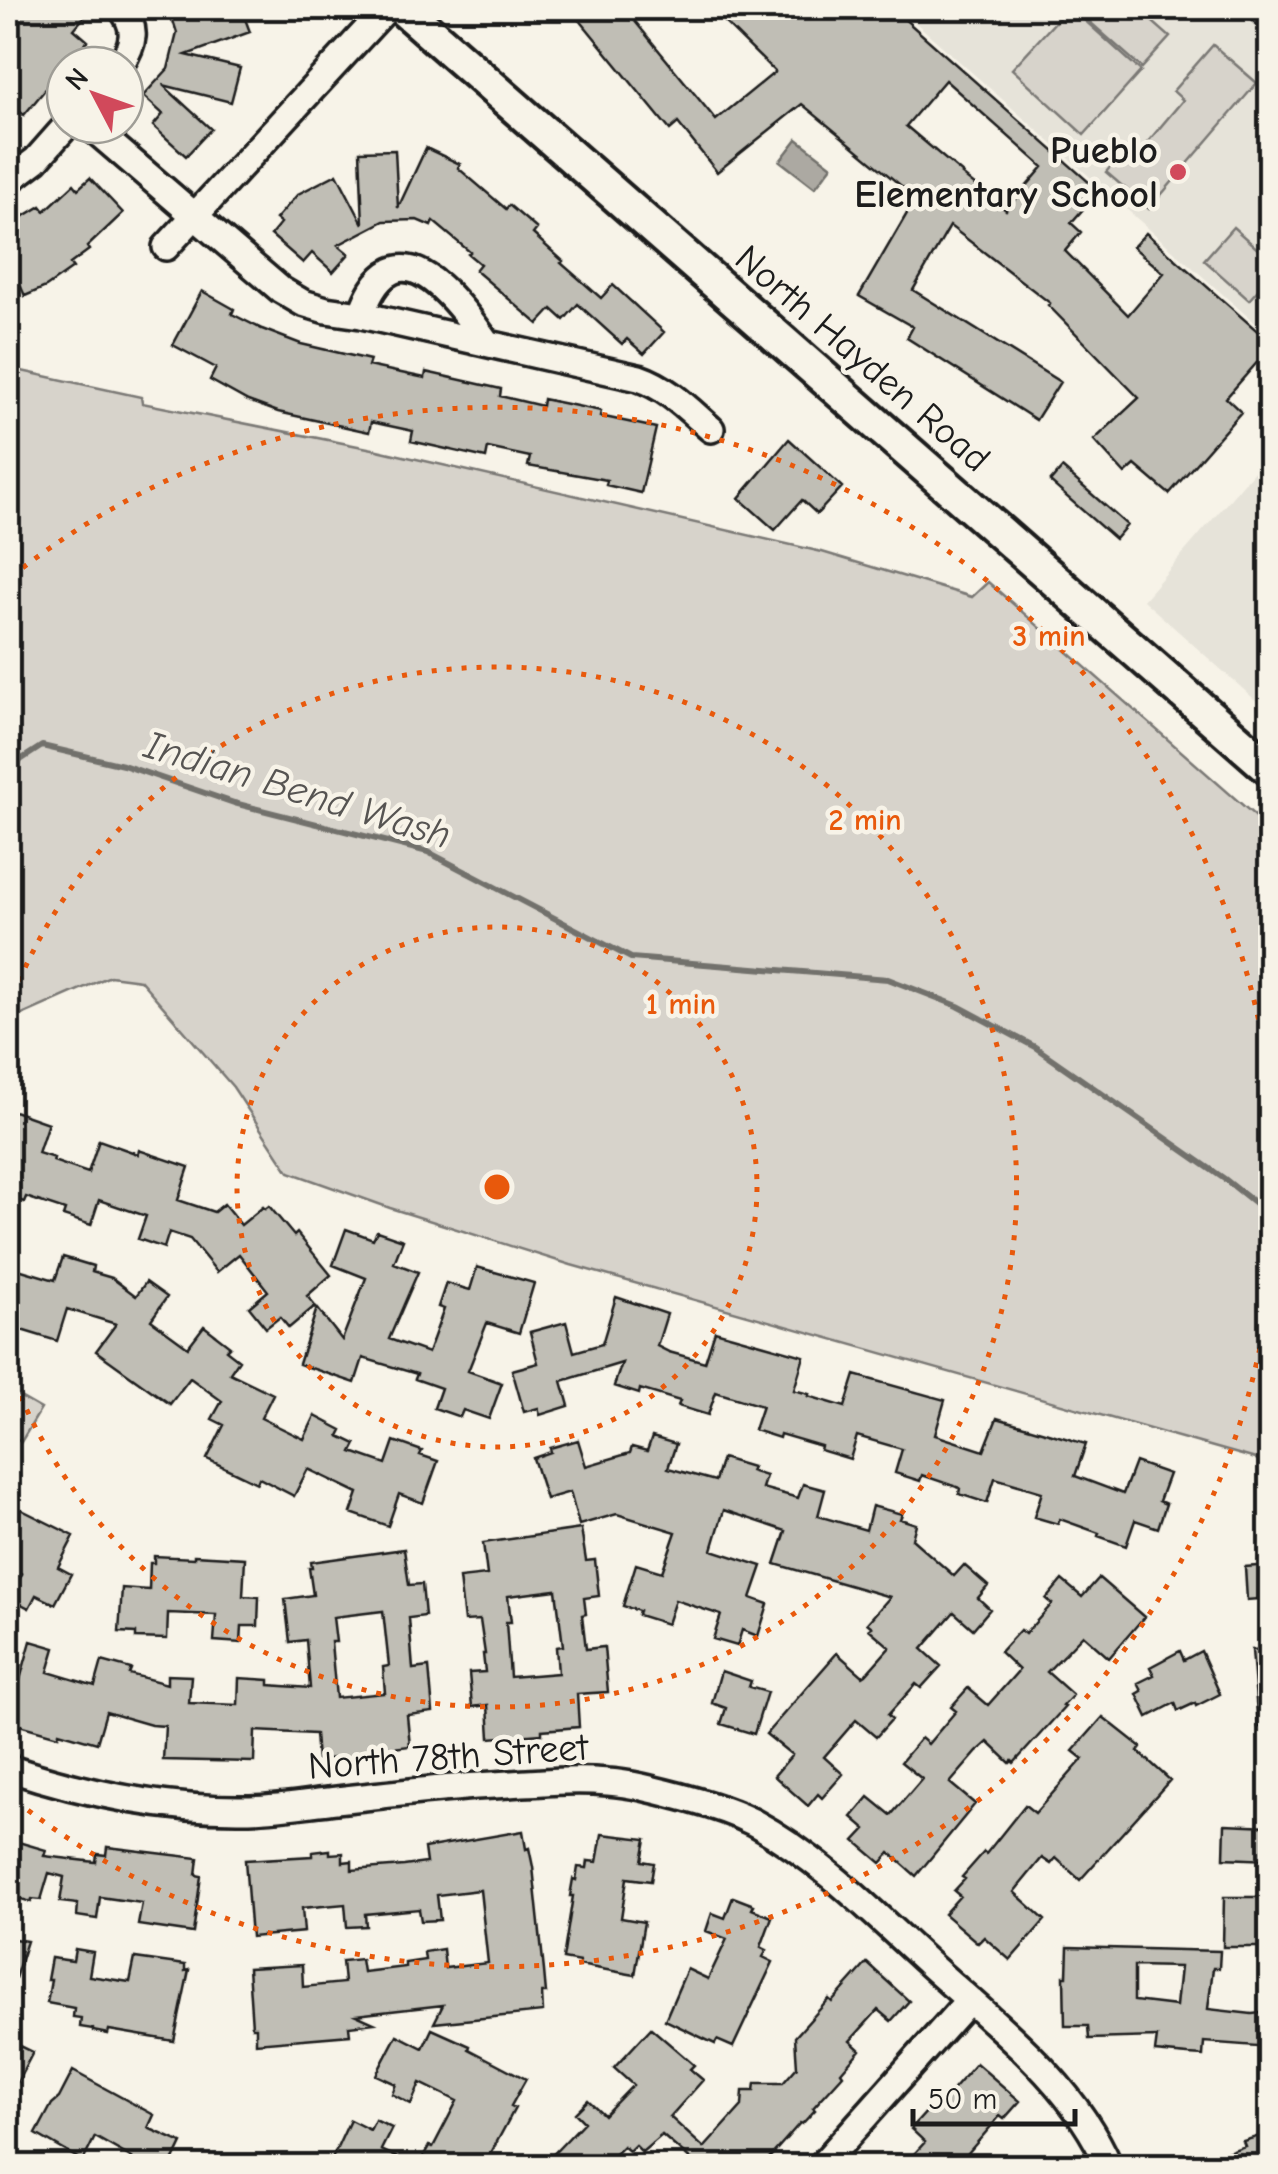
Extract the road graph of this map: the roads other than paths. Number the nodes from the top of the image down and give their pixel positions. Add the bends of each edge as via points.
1 (121, 8) edge
2 (387, 8) edge
3 (402, 8) edge
4 (132, 45) edge
5 (49, 145) edge
6 (112, 145) edge
7 (8, 181) edge
8 (195, 218) junction
9 (166, 248) dead end
10 (361, 316) junction
11 (487, 344) junction
12 (710, 429) dead end
13 (1270, 769) edge
14 (8, 1768) edge
15 (968, 2000) junction
16 (822, 2166) edge
17 (1109, 2166) edge

1 - 4 street via 134,31
2 - 8 street
3 - 13 main road, North Hayden Road
5 - 7 street
6 - 8 street
8 - 9 street
8 - 10 street via 281,290 326,310
10 - 11 street
10 - 11 street via 372,290 392,270 411,269 462,308
11 - 12 street via 655,383
14 - 15 street, North 78th Street via 146,1801 248,1810 517,1783 645,1787 716,1806 799,1850
15 - 16 street
15 - 17 street, North 78th Street via 1057,2084 1082,2114

